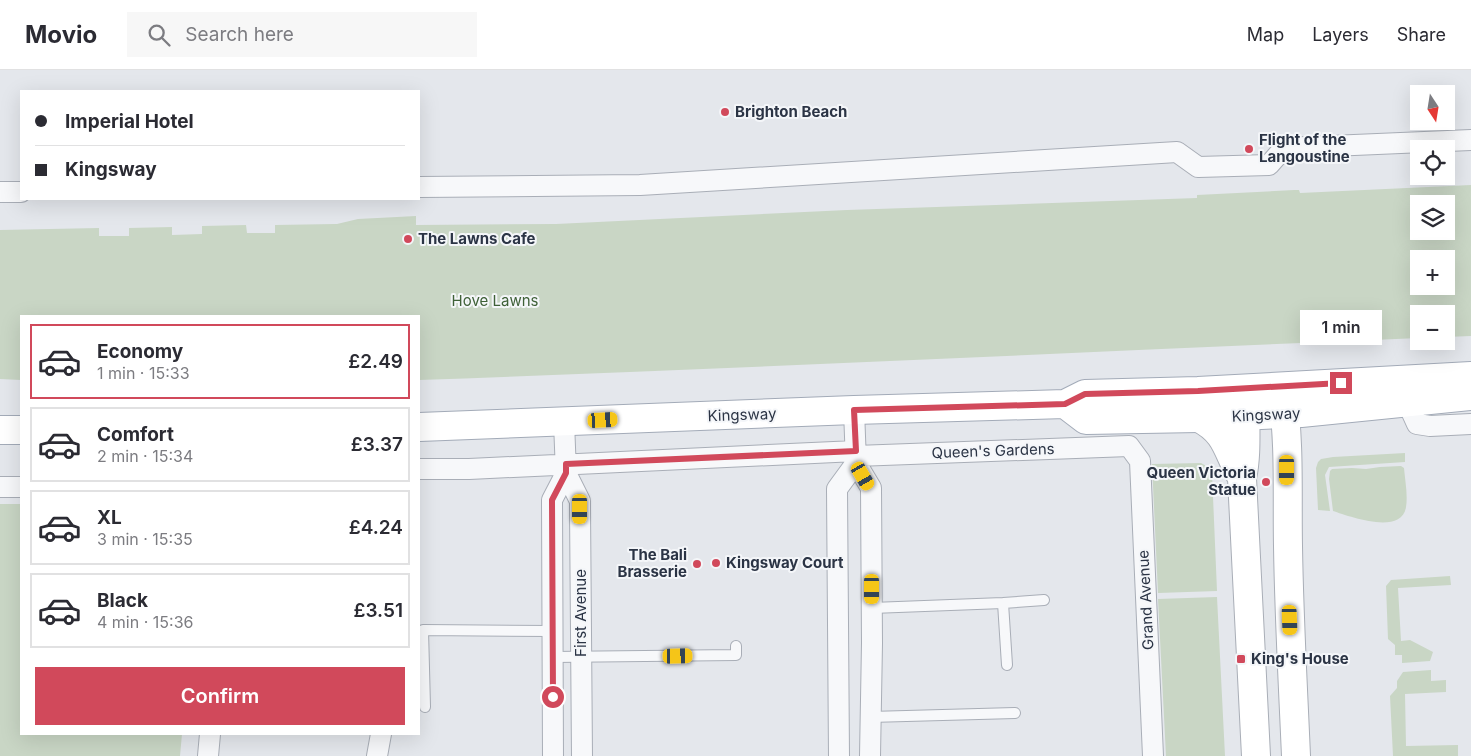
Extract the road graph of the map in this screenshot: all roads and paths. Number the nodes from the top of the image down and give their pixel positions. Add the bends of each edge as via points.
1 (1471, 140) edge
2 (420, 187) edge
3 (0, 192) edge
4 (20, 192) edge
5 (1471, 376) edge
6 (1281, 387) junction
7 (1246, 389) junction
8 (1471, 396) edge
9 (1407, 402) junction
10 (1065, 404) junction
11 (854, 410) junction
12 (1286, 414) junction
13 (1244, 416) junction
14 (1199, 418) junction
15 (564, 422) junction
16 (1471, 424) edge
17 (420, 428) edge
18 (0, 430) edge
19 (20, 430) edge
20 (1129, 446) joint
21 (856, 456) junction
22 (420, 469) edge
23 (566, 469) junction
24 (1242, 478) junction
25 (0, 487) edge
26 (20, 487) edge
27 (1289, 581) junction
28 (1247, 582) junction
29 (1044, 600) dead end
30 (1003, 603) junction
31 (872, 608) junction
32 (552, 631) junction
33 (839, 643) junction
34 (872, 643) junction
35 (736, 646) dead end
36 (553, 657) junction
37 (582, 657) junction
38 (1007, 665) dead end
39 (425, 707) dead end
40 (1015, 713) dead end
41 (870, 717) junction
42 (210, 735) edge
43 (381, 735) edge
44 (208, 756) edge
45 (377, 756) edge
46 (553, 756) edge
47 (582, 756) edge
48 (839, 756) edge
49 (870, 756) edge
50 (1154, 756) edge
51 (1256, 756) edge
52 (1296, 756) edge

1 - 2 street via 1284,148 1269,164 1198,167 1177,152 640,185
3 - 4 street
5 - 6 main road, Kingsway
6 - 7 main road, Kingsway
6 - 12 main road
7 - 10 main road, Kingsway via 1085,394
7 - 13 main road
8 - 9 main road, Kingsway
9 - 12 main road, Kingsway
9 - 16 street via 1417,424
10 - 11 main road, Kingsway
10 - 14 main road, Kingsway via 1086,420
11 - 15 main road, Kingsway
11 - 21 street
12 - 13 main road, Kingsway
12 - 27 main road
13 - 14 main road, Kingsway
13 - 24 main road
14 - 24 main road via 1220,432
15 - 17 main road, Kingsway
15 - 23 street, First Avenue
18 - 19 main road
20 - 21 street, Queen's Gardens
20 - 50 street, Grand Avenue via 1140,460
21 - 23 street, Queen's Gardens
21 - 31 street via 870,488
21 - 33 street via 837,489
22 - 23 street, Queen's Gardens
23 - 32 street, First Avenue via 552,500
23 - 37 street, First Avenue via 580,501
24 - 28 main road
25 - 26 street
27 - 28 main road
27 - 52 main road
28 - 51 main road
29 - 30 lane
30 - 31 lane
30 - 38 lane
31 - 34 street
32 - 36 street, First Avenue
32 - 39 lane via 424,630
33 - 34 street
33 - 48 street
34 - 41 street
35 - 37 lane via 736,655
36 - 37 lane
36 - 46 street, First Avenue
37 - 47 street, First Avenue
40 - 41 lane
41 - 49 street
42 - 44 street
43 - 45 street

